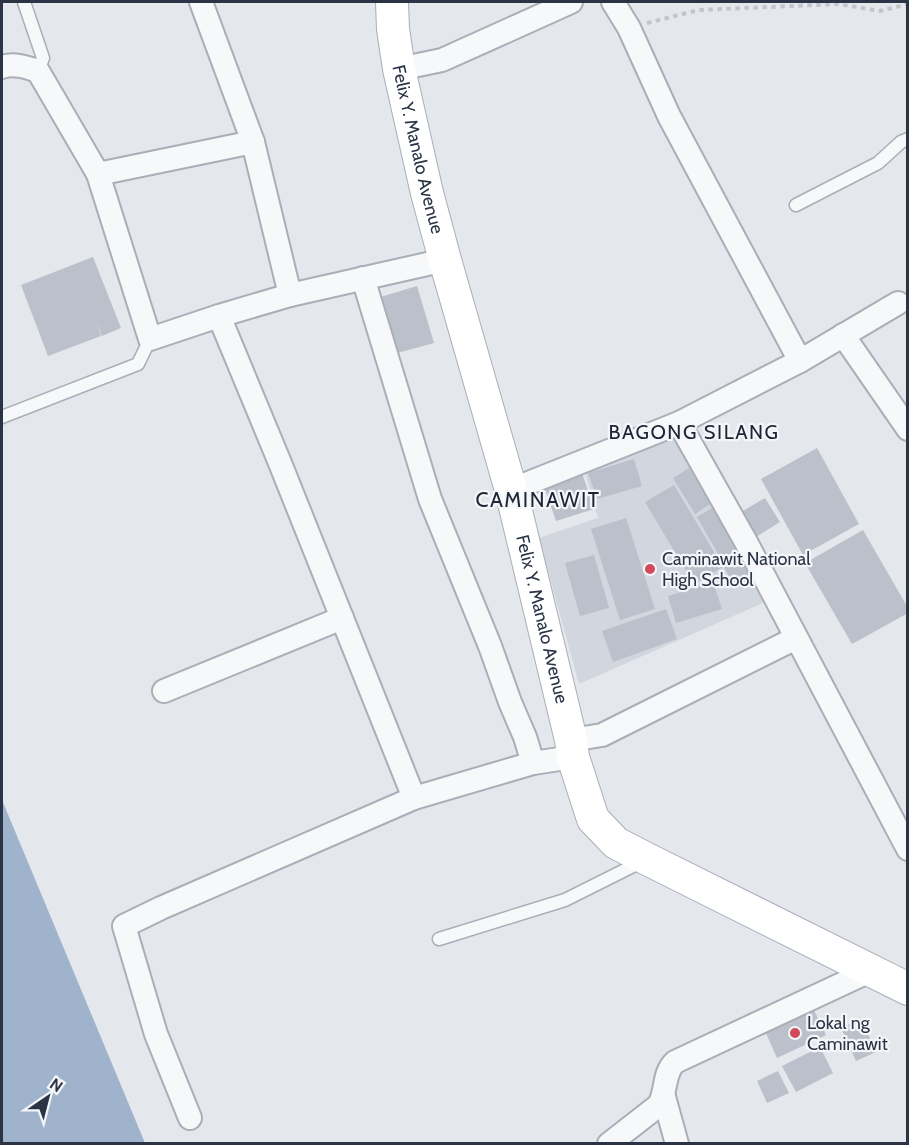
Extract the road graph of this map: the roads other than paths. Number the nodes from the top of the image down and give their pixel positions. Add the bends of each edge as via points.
1 (24, 2) edge
2 (201, 2) edge
3 (392, 2) edge
4 (570, 2) edge
5 (613, 2) edge
6 (2, 67) edge
7 (399, 69) junction
8 (38, 71) junction
9 (908, 139) edge
10 (253, 142) junction
11 (98, 174) junction
12 (796, 205) dead end
13 (445, 260) junction
14 (363, 278) junction
15 (290, 295) junction
16 (898, 303) dead end
17 (219, 316) junction
18 (843, 335) junction
19 (150, 339) junction
20 (800, 361) junction
21 (2, 417) edge
22 (679, 423) junction
23 (908, 429) edge
24 (511, 490) junction
25 (342, 618) junction
26 (796, 638) junction
27 (164, 692) dead end
28 (572, 749) junction
29 (533, 763) junction
30 (414, 798) junction
31 (908, 849) edge
32 (647, 860) junction
33 (439, 939) dead end
34 (872, 970) junction
35 (908, 989) edge
36 (664, 1097) junction
37 (190, 1118) dead end
38 (609, 1143) edge
39 (677, 1143) edge

1 - 8 lane via 43,58
2 - 10 street
3 - 7 main road, Felix Y. Manalo Avenue
4 - 7 street via 442,60
5 - 20 street
6 - 8 street via 22,66
7 - 13 main road, Felix Y. Manalo Avenue
8 - 11 street
9 - 12 lane via 878,163
10 - 11 street
10 - 15 street
11 - 19 street
13 - 14 street
13 - 24 main road, Felix Y. Manalo Avenue
14 - 15 street
14 - 29 street via 430,499
15 - 17 street
16 - 18 street
17 - 19 street
17 - 25 street
18 - 20 street
18 - 23 street
19 - 21 lane via 138,364
20 - 22 street
22 - 24 street
22 - 26 street
24 - 28 main road, Felix Y. Manalo Avenue
25 - 27 street
25 - 30 street
26 - 28 street
26 - 31 street
28 - 29 street
28 - 32 main road, Felix Y. Manalo Avenue via 593,819 616,843
29 - 30 street
30 - 37 street via 124,926 156,1034
32 - 33 lane via 565,900
32 - 34 main road, Felix Y. Manalo Avenue
34 - 35 main road, Felix Y. Manalo Avenue
34 - 36 street via 675,1062 670,1066
36 - 38 street
36 - 39 street

